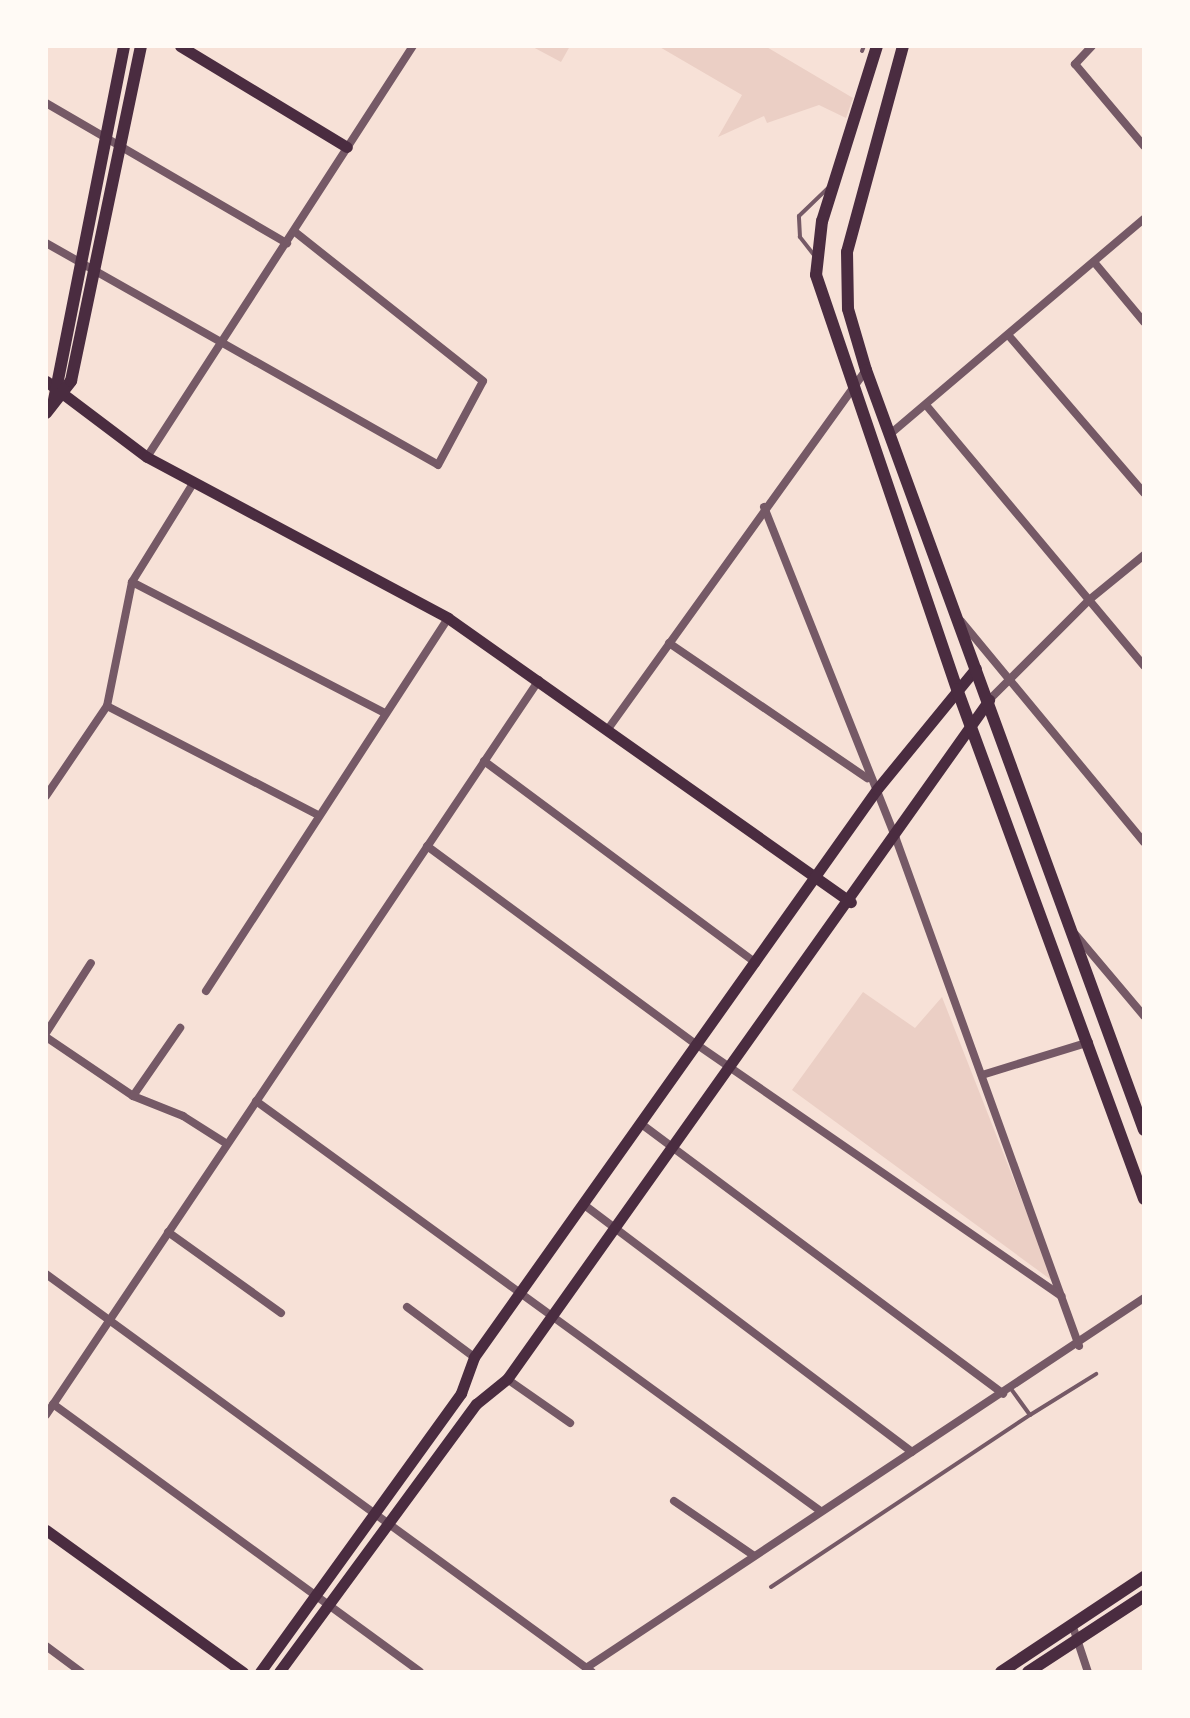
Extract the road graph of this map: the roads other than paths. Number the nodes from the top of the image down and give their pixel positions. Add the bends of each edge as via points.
1 (124, 46) edge
2 (141, 46) edge
3 (180, 46) edge
4 (883, 46) edge
5 (903, 46) edge
6 (1092, 46) edge
7 (411, 47) edge
8 (869, 50) edge
9 (46, 103) edge
10 (105, 135) junction
11 (122, 143) junction
12 (1144, 146) edge
13 (347, 147) junction
14 (834, 184) junction
15 (1144, 219) edge
16 (295, 232) junction
17 (46, 243) edge
18 (287, 243) junction
19 (816, 257) junction
20 (77, 262) junction
21 (1094, 262) junction
22 (94, 271) junction
23 (1144, 322) edge
24 (1009, 336) junction
25 (222, 340) junction
26 (866, 370) junction
27 (851, 389) junction
28 (55, 391) edge
29 (926, 405) junction
30 (46, 413) edge
31 (889, 435) junction
32 (147, 457) junction
33 (194, 482) junction
34 (1144, 493) edge
35 (764, 507) junction
36 (1144, 555) edge
37 (132, 582) junction
38 (1089, 600) junction
39 (953, 611) junction
40 (448, 618) junction
41 (669, 643) junction
42 (1144, 666) edge
43 (976, 668) junction
44 (1010, 678) junction
45 (539, 679) junction
46 (957, 689) junction
47 (989, 700) junction
48 (107, 706) junction
49 (385, 713) junction
50 (970, 724) junction
51 (608, 729) junction
52 (484, 761) junction
53 (869, 779) junction
54 (877, 789) junction
55 (46, 796) edge
56 (318, 815) junction
57 (896, 839) junction
58 (1144, 842) edge
59 (427, 846) junction
60 (817, 876) junction
61 (851, 902) junction
62 (1067, 923) junction
63 (91, 963) dead end
64 (756, 963) junction
65 (206, 991) dead end
66 (1144, 1016) edge
67 (180, 1028) dead end
68 (46, 1035) edge
69 (1090, 1042) junction
70 (696, 1044) junction
71 (732, 1068) junction
72 (982, 1075) junction
73 (133, 1096) junction
74 (256, 1101) junction
75 (640, 1123) junction
76 (1144, 1130) edge
77 (227, 1144) junction
78 (674, 1147) junction
79 (1144, 1199) edge
80 (583, 1204) junction
81 (615, 1227) junction
82 (168, 1232) junction
83 (46, 1274) edge
84 (521, 1293) junction
85 (1061, 1296) junction
86 (1144, 1298) edge
87 (407, 1307) dead end
88 (281, 1313) dead end
89 (553, 1315) junction
90 (111, 1318) junction
91 (1079, 1346) junction
92 (474, 1357) junction
93 (1096, 1374) dead end
94 (507, 1379) junction
95 (1007, 1391) junction
96 (53, 1404) junction
97 (46, 1415) edge
98 (1030, 1415) junction
99 (570, 1423) dead end
100 (912, 1452) junction
101 (674, 1501) dead end
102 (819, 1510) junction
103 (374, 1513) junction
104 (388, 1524) junction
105 (46, 1530) edge
106 (753, 1555) junction
107 (1144, 1577) edge
108 (771, 1587) dead end
109 (316, 1595) junction
110 (1144, 1596) edge
111 (328, 1604) junction
112 (1072, 1624) junction
113 (1077, 1641) junction
114 (46, 1646) edge
115 (589, 1670) edge
116 (81, 1672) edge
117 (243, 1672) edge
118 (260, 1672) edge
119 (279, 1672) edge
120 (420, 1672) edge
121 (1001, 1672) edge
122 (1028, 1672) edge
123 (1088, 1672) edge

1 - 10 main road
2 - 11 main road
3 - 13 main road
4 - 8 street
5 - 26 main road via 847,252 848,309
6 - 12 street via 1075,64
7 - 13 street
8 - 14 main road
9 - 10 street
10 - 11 street
10 - 20 main road
11 - 18 street
11 - 22 main road
13 - 16 street
14 - 19 main road
14 - 19 lane via 799,216 800,237
15 - 21 street
16 - 18 street
16 - 25 street via 483,381 438,465
17 - 20 street
18 - 25 street
19 - 27 main road via 816,275
20 - 22 street
20 - 28 main road
21 - 23 street
21 - 24 street
22 - 25 street
22 - 28 main road
24 - 29 street
24 - 34 street
25 - 32 street
26 - 27 street
26 - 31 main road
27 - 35 street
27 - 46 main road
28 - 30 main road
28 - 32 main road
29 - 31 street
29 - 38 street
31 - 39 main road
32 - 33 main road
33 - 37 street
33 - 40 main road
35 - 41 street
35 - 53 street
36 - 38 street
37 - 48 street
37 - 49 street
38 - 42 street
38 - 44 street
39 - 43 main road
39 - 44 street
40 - 45 main road
40 - 49 street
41 - 51 street
41 - 53 street
43 - 46 main road
43 - 47 main road
44 - 47 street
44 - 58 street
45 - 51 main road
45 - 52 street
46 - 50 main road
46 - 54 main road
47 - 50 main road
47 - 62 main road
48 - 55 street
48 - 56 street
49 - 56 street
50 - 57 main road
50 - 69 main road
51 - 60 main road
52 - 59 street
52 - 64 street
53 - 54 street
54 - 57 street
54 - 60 main road
56 - 65 street
57 - 61 main road
57 - 72 street
59 - 70 street
59 - 74 street
60 - 61 main road
60 - 64 main road
61 - 71 main road
62 - 66 street
62 - 76 main road
63 - 68 street
64 - 70 main road
67 - 73 street
68 - 73 street
69 - 72 street
69 - 79 main road
70 - 71 street
70 - 75 main road
71 - 78 main road
71 - 85 street
72 - 85 street
73 - 77 street via 183,1116
74 - 77 street
74 - 84 street
75 - 78 street
75 - 80 main road
77 - 82 street
78 - 81 main road
78 - 95 street
80 - 81 street
80 - 84 main road
81 - 89 main road
81 - 100 street
82 - 88 street
82 - 90 street
83 - 90 street
84 - 89 street
84 - 92 main road
85 - 91 street
86 - 91 street
87 - 92 street
89 - 94 main road
89 - 102 street
90 - 96 street
90 - 103 street
91 - 95 street
92 - 103 main road via 461,1393
93 - 98 lane
94 - 99 street
94 - 104 main road via 476,1404
95 - 98 lane
95 - 100 street
96 - 97 street
96 - 109 street
98 - 108 lane
100 - 102 street
101 - 106 street
102 - 106 street
103 - 104 street
103 - 109 main road
104 - 111 main road
104 - 115 street
105 - 117 main road
106 - 115 street
107 - 112 main road
109 - 111 street
109 - 118 main road
110 - 113 main road
111 - 119 main road
111 - 120 street
112 - 113 street
112 - 121 main road
113 - 122 main road
113 - 123 street
114 - 116 street

